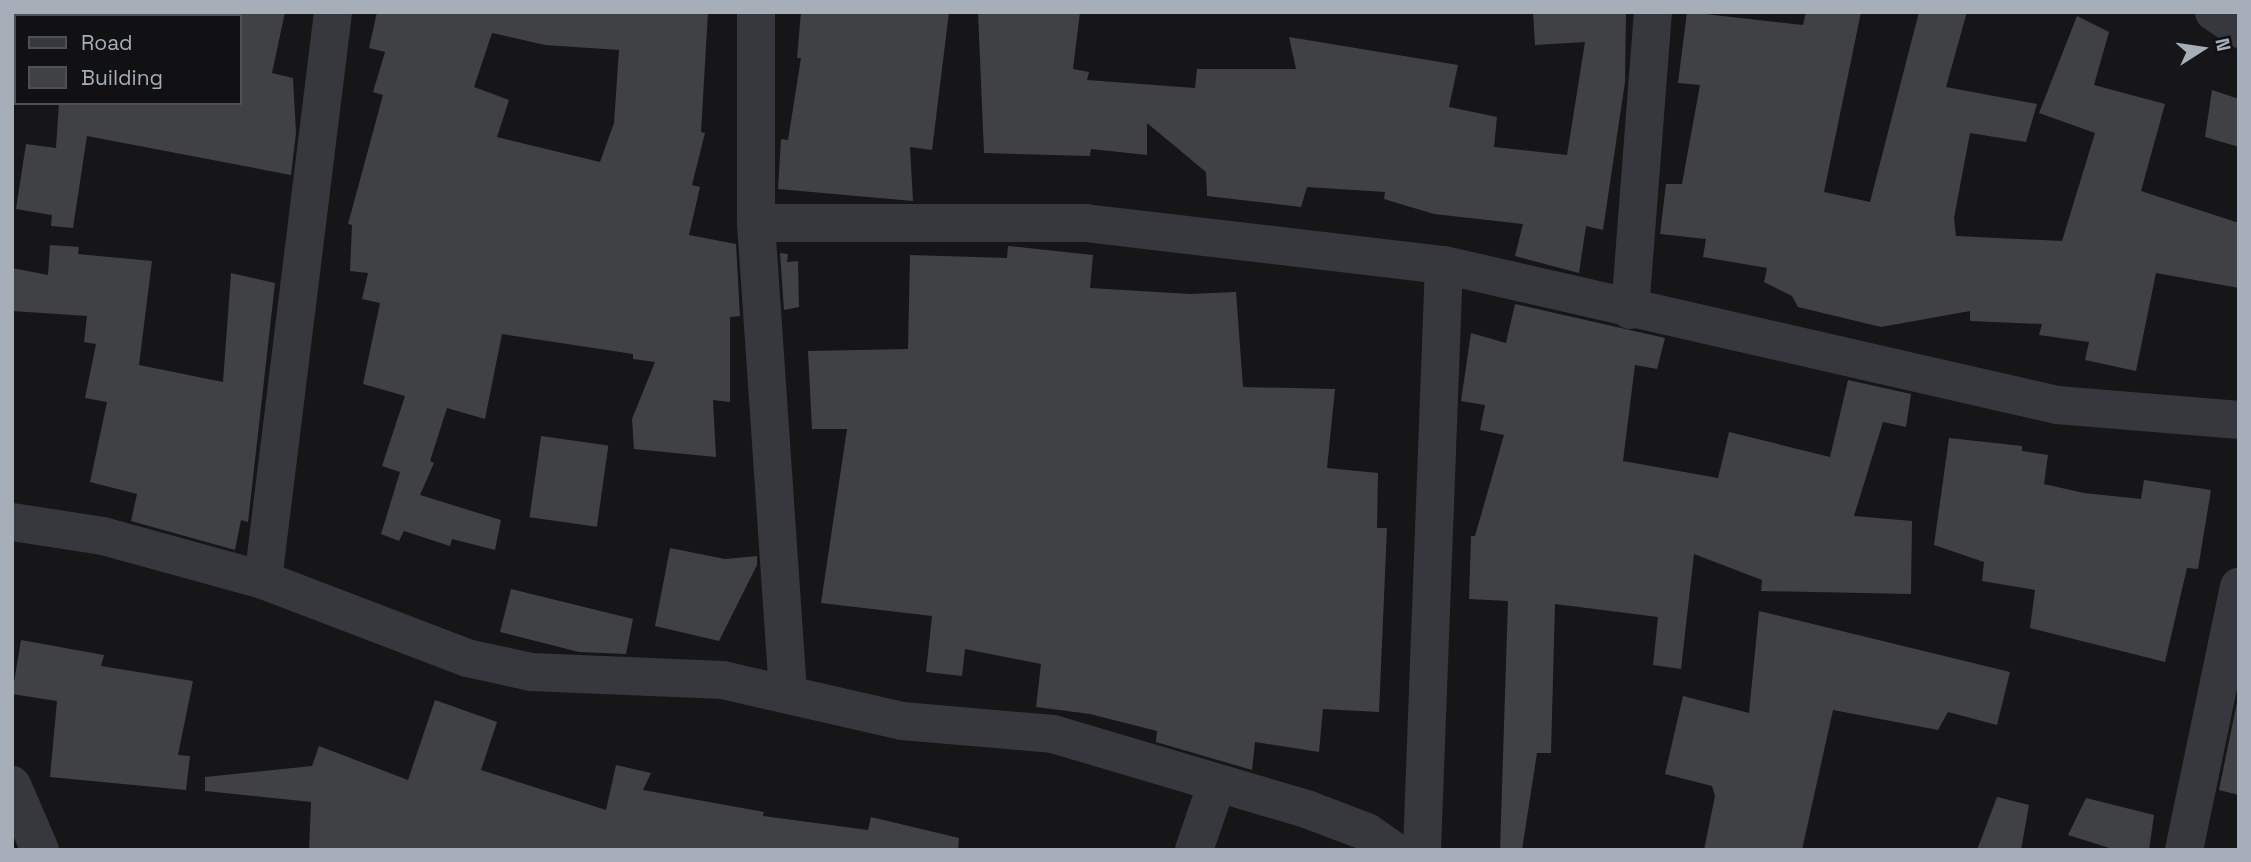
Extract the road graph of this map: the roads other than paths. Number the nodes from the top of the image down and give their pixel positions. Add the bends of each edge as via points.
1 (333, 12) edge
2 (756, 12) edge
3 (1653, 12) edge
4 (2214, 12) edge
5 (2239, 29) edge
6 (756, 223) junction
7 (1444, 265) junction
8 (1630, 310) junction
9 (2239, 420) edge
10 (12, 522) edge
11 (263, 580) junction
12 (2239, 587) edge
13 (788, 693) junction
14 (12, 785) edge
15 (1216, 786) junction
16 (40, 850) edge
17 (1194, 850) edge
18 (1393, 850) edge
19 (1422, 850) edge
20 (2184, 850) edge

1 - 11 street
2 - 6 street
3 - 8 street
4 - 5 street
6 - 7 street via 1085,223
6 - 13 street
7 - 8 street
7 - 19 street
8 - 9 street via 2057,405
10 - 11 street via 103,536
11 - 13 street via 467,658 531,672 723,680
12 - 20 street
13 - 15 street via 902,721 1053,734
14 - 16 street
15 - 17 street
15 - 18 street via 1309,810 1367,832

